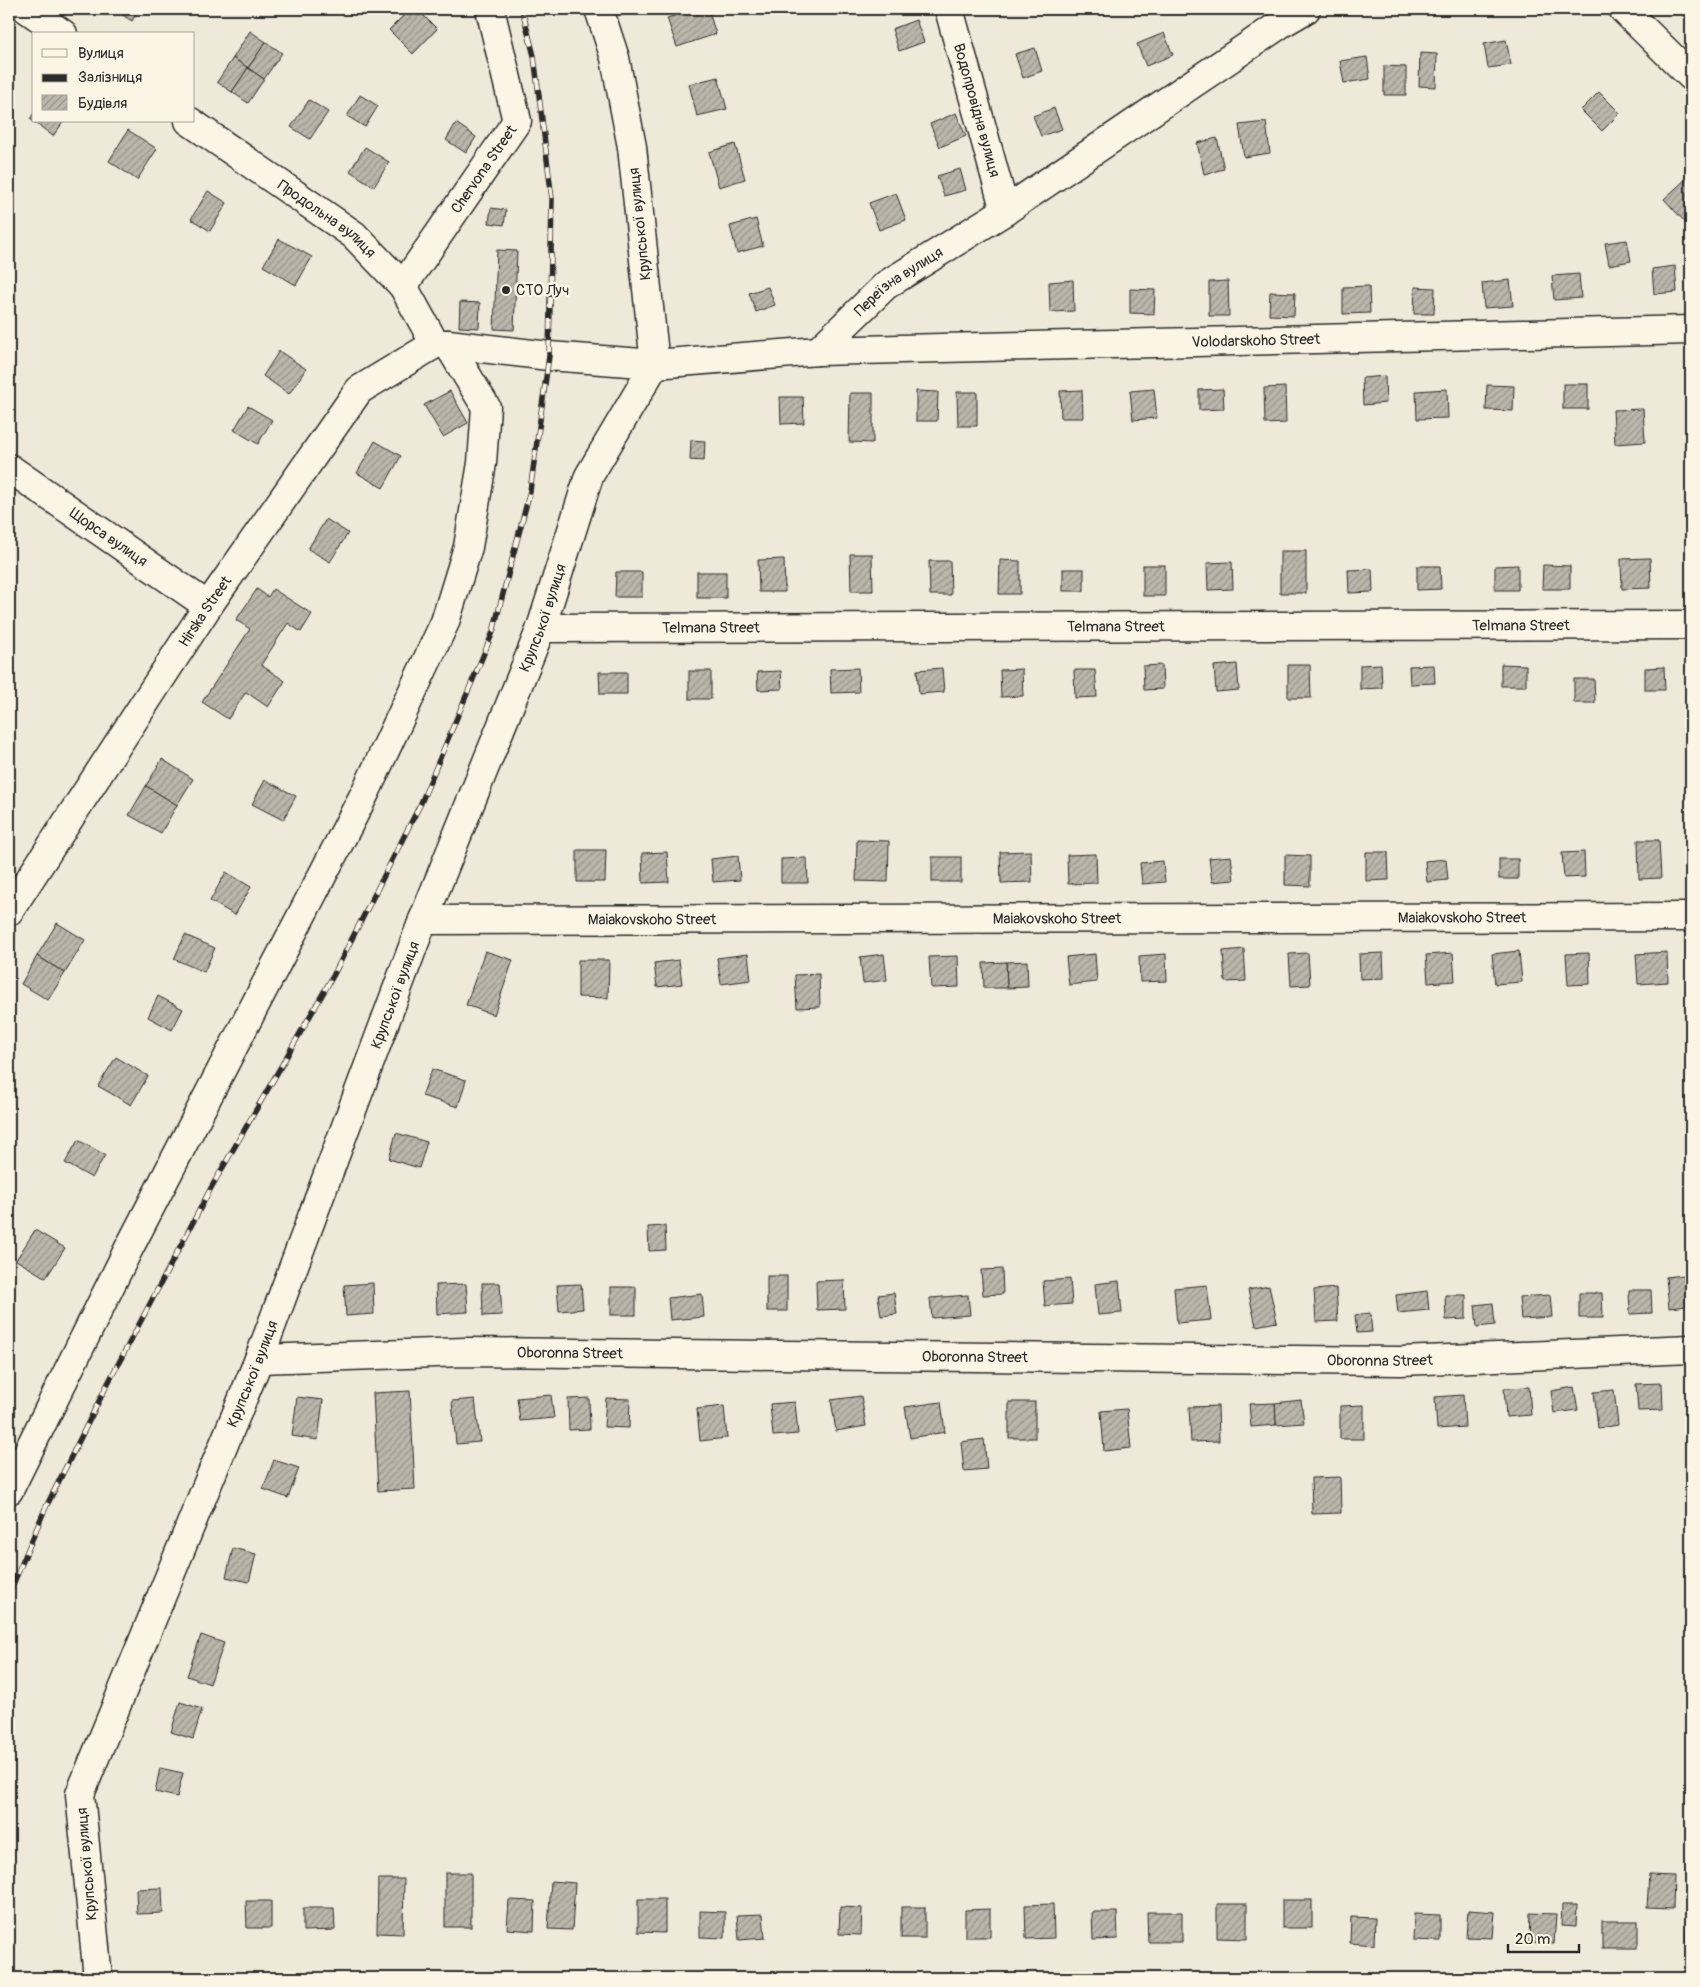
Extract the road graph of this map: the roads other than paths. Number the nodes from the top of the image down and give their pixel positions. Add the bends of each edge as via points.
1 (27, 9) edge
2 (490, 9) edge
3 (599, 9) edge
4 (950, 9) edge
5 (1306, 9) edge
6 (1623, 9) edge
7 (60, 32) edge
8 (1691, 76) edge
9 (190, 122) edge
10 (1005, 211) junction
11 (403, 286) junction
12 (1691, 330) edge
13 (441, 344) junction
14 (818, 351) junction
15 (655, 364) junction
16 (9, 468) edge
17 (208, 606) junction
18 (1691, 625) edge
19 (540, 628) junction
20 (9, 911) edge
21 (1691, 917) edge
22 (423, 920) junction
23 (1691, 1348) edge
24 (259, 1359) junction
25 (9, 1490) edge
26 (98, 1978) edge

1 - 7 street
2 - 11 street, Chervona Street via 517,121
3 - 15 street, Крупської вулиця via 615,58 632,147
4 - 10 street, Водопровідна вулиця
5 - 10 street, Переїзна вулиця via 1282,22
6 - 8 street
9 - 11 street, Продольна вулиця via 354,236
10 - 14 street, Переїзна вулиця via 886,285
11 - 13 street, Продольна вулиця
12 - 14 street, Volodarskoho Street
13 - 15 street
13 - 17 street, Hirska Street via 359,390
13 - 25 street, Продольна вулиця via 486,407 482,463 468,547 445,622 366,791 128,1250
14 - 15 street
15 - 19 street, Крупської вулиця via 590,476
16 - 17 street, Щорса вулиця
17 - 20 street, Hirska Street
18 - 19 street, Telmana Street
19 - 22 street, Крупської вулиця
21 - 22 street, Maiakovskoho Street
22 - 24 street, Крупської вулиця
23 - 24 street, Oboronna Street via 1401,1361 465,1352
24 - 26 street, Крупської вулиця via 80,1794

